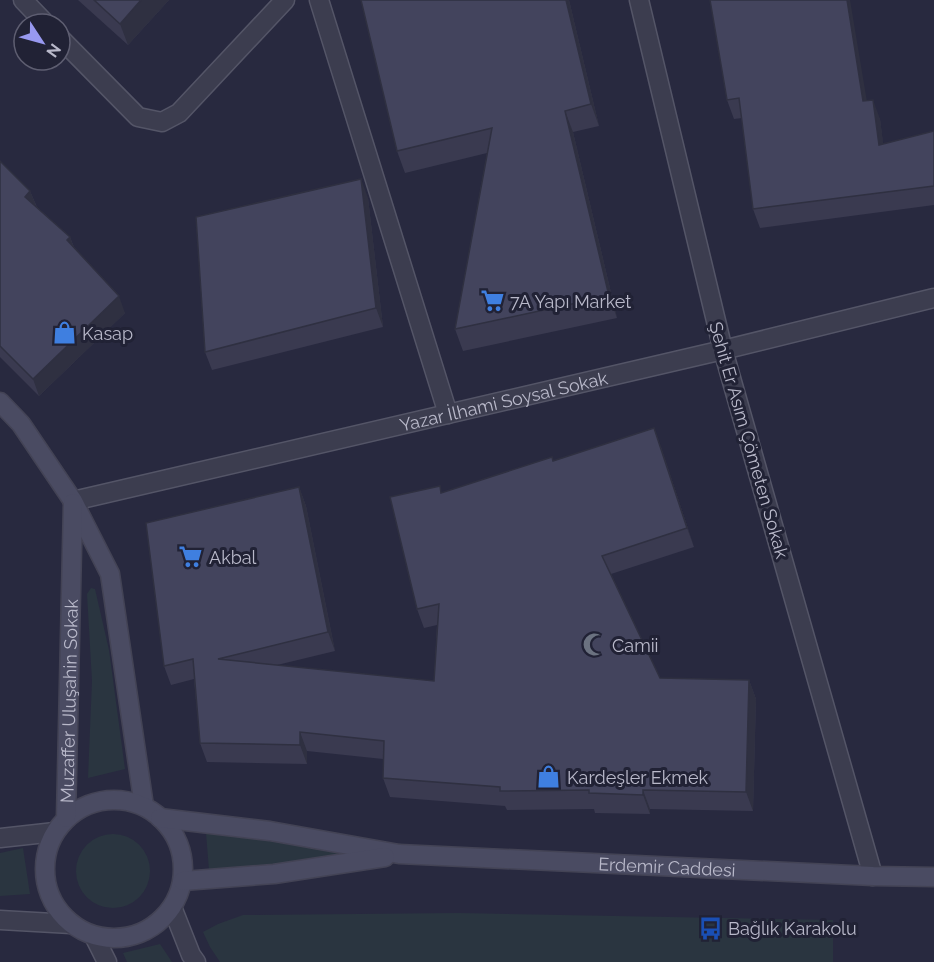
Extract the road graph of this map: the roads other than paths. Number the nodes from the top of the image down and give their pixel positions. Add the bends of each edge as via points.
1 (23, 0) edge
2 (285, 0) edge
3 (319, 0) edge
4 (639, 0) edge
5 (34, 12) edge
6 (72, 50) edge
7 (934, 298) edge
8 (723, 350) junction
9 (0, 402) edge
10 (448, 414) junction
11 (73, 501) junction
12 (144, 806) junction
13 (160, 818) junction
14 (60, 825) junction
15 (0, 838) edge
16 (399, 854) junction
17 (873, 876) junction
18 (934, 877) edge
19 (183, 881) junction
20 (172, 907) junction
21 (0, 920) edge
22 (70, 924) junction
23 (94, 936) junction
24 (107, 962) edge
25 (196, 962) edge

1 - 5 street
2 - 6 street via 179,113 162,122 138,117
3 - 10 street
4 - 8 street, Şehit Er Asım Çömeten Sokak
7 - 8 street, Yazar İlhami Soysal Sokak
8 - 10 street, Yazar İlhami Soysal Sokak
8 - 17 street, Şehit Er Asım Çömeten Sokak
9 - 11 main road via 21,424
10 - 11 street, Yazar İlhami Soysal Sokak
11 - 12 main road via 110,574
11 - 14 main road, Muzaffer Uluşahin Sokak
12 - 13 main road, Muzaffer Uluşahin Sokak
12 - 14 main road, Muzaffer Uluşahin Sokak via 125,800 105,800 85,806
13 - 16 main road, Erdemir Caddesi via 270,831
13 - 19 main road via 175,835 183,858
14 - 15 street
14 - 22 main road via 47,850 45,871 48,891
16 - 17 main road, Erdemir Caddesi
16 - 19 main road, Erdemir Caddesi via 274,874
17 - 18 main road, Erdemir Caddesi
19 - 20 main road
20 - 23 main road via 158,924 138,934 116,939
20 - 25 street
21 - 22 street
22 - 23 main road
23 - 24 street

